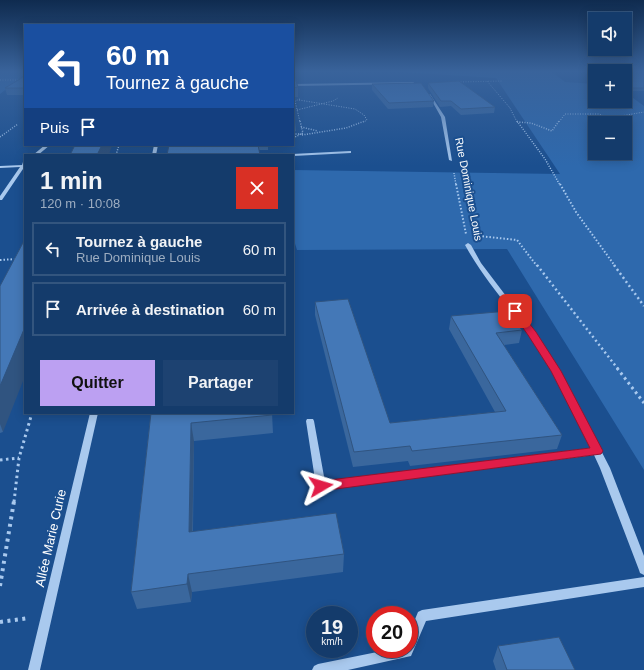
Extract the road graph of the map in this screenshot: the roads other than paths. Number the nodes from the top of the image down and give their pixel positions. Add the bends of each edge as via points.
1 (434, 103) edge
2 (47, 146) edge
3 (350, 152) dead end
4 (36, 154) edge
5 (294, 155) edge
6 (451, 160) road end
7 (23, 164) edge
8 (0, 167) edge
9 (0, 199) edge
10 (468, 245) road end
11 (94, 414) edge
12 (310, 420) dead end
13 (597, 451) junction
14 (644, 570) edge
15 (644, 582) edge
16 (418, 626) edge
17 (377, 658) edge
18 (34, 670) edge
19 (318, 670) edge

1 - 6 street, Rue Dominique Louis via 443,117
2 - 4 street
3 - 5 street
7 - 8 street
7 - 9 street
10 - 13 street, Rue Dominique Louis via 478,263 532,334 556,371
11 - 18 street, Allée Marie Curie
12 - 13 street via 321,486
13 - 14 street, Rue Dominique Louis
15 - 16 street via 422,616
17 - 19 street

